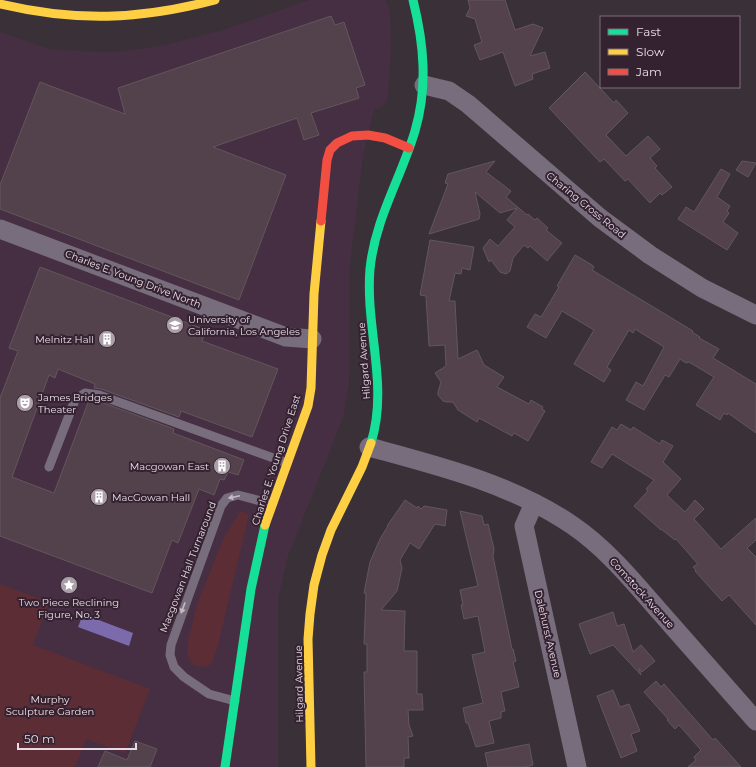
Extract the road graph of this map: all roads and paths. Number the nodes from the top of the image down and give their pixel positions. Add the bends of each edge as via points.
1 (215, 0) edge
2 (413, 0) edge
3 (0, 4) edge
4 (424, 85) junction
5 (409, 148) junction
6 (0, 229) edge
7 (756, 315) edge
8 (312, 339) junction
9 (369, 447) junction
10 (287, 463) junction
11 (49, 467) dead end
12 (534, 503) junction
13 (272, 504) junction
14 (235, 701) junction
15 (756, 721) edge
16 (225, 767) edge
17 (311, 767) edge
18 (577, 767) edge

1 - 3 street via 148,14 99,18 58,15
2 - 4 street, Hilgard Avenue via 422,34
4 - 5 street, Hilgard Avenue
4 - 7 street, Charing Cross Road via 449,91 468,104 600,218 650,255 702,288
5 - 8 street, Charles E. Young Drive East via 365,133 352,134 338,141 330,149 315,286
5 - 9 street, Hilgard Avenue via 372,249 369,274 378,384 377,420
6 - 8 street, Charles E. Young Drive North via 286,337
8 - 10 street, Charles E. Young Drive East via 308,406
9 - 12 street, Comstock Avenue via 472,477 509,490
9 - 17 street, Hilgard Avenue via 324,547 312,598 309,626
10 - 11 lane via 99,395 85,393 75,400
10 - 13 street, Charles E. Young Drive East
12 - 15 street, Comstock Avenue via 572,525 613,559
12 - 18 street, Dalehurst Avenue via 524,526
13 - 14 street, Charles E. Young Drive East via 251,589
13 -> 14 lane, Macgowan Hall Turnaround via 238,495 227,498 221,506 170,645 174,667 184,677 209,694
14 - 16 street, Charles E. Young Drive East

